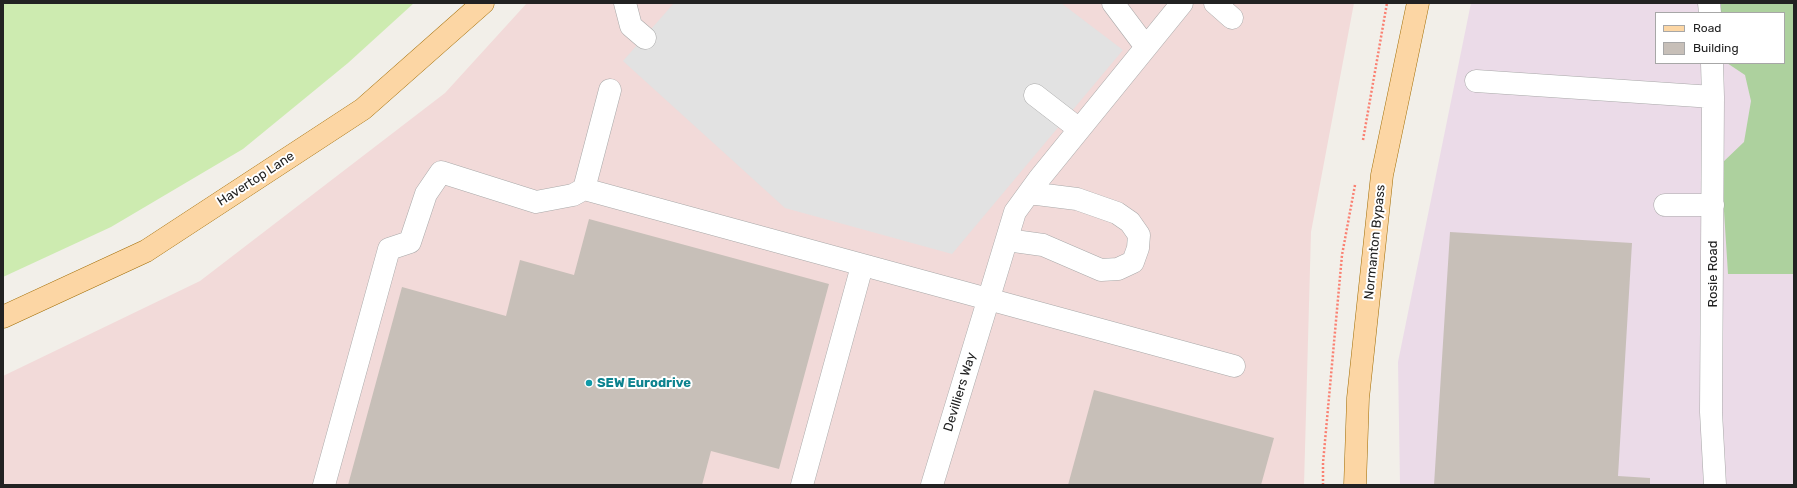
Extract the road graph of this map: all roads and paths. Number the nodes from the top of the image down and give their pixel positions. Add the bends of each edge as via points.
1 (483, 3) edge
2 (625, 3) edge
3 (1112, 3) edge
4 (1182, 3) edge
5 (1215, 3) edge
6 (1418, 3) edge
7 (1232, 18) dead end
8 (645, 38) dead end
9 (1146, 46) junction
10 (1712, 64) edge
11 (1476, 81) dead end
12 (610, 90) dead end
13 (1036, 95) dead end
14 (1713, 97) junction
15 (1079, 129) junction
16 (584, 189) junction
17 (1028, 193) junction
18 (1665, 205) dead end
19 (1713, 205) junction
20 (1007, 240) junction
21 (862, 266) junction
22 (988, 300) junction
23 (3, 317) edge
24 (1234, 366) dead end
25 (324, 485) edge
26 (802, 485) edge
27 (933, 485) edge
28 (1355, 485) edge
29 (1716, 485) edge

1 - 23 main road, Havertop Lane via 363,109 146,251
2 - 8 street via 632,26
3 - 9 street
4 - 9 street, Devilliers Way
5 - 7 street
6 - 28 main road, Normanton Bypass via 1382,175 1358,398
9 - 15 street, Devilliers Way
10 - 14 street, Rosie Road
11 - 14 street
12 - 16 street
13 - 15 street
14 - 19 street, Rosie Road
15 - 17 street, Devilliers Way
16 - 21 street
16 - 25 street via 573,195 536,202 441,172 426,194 410,242 389,249
17 - 20 street, Devilliers Way via 1015,212
17 - 20 street via 1077,199 1117,213 1130,222 1139,235 1133,262 1118,269 1101,270 1043,245
18 - 19 street
19 - 29 street, Rosie Road via 1712,412
20 - 22 street, Devilliers Way
21 - 22 street
21 - 26 street
22 - 24 street
22 - 27 street, Devilliers Way

